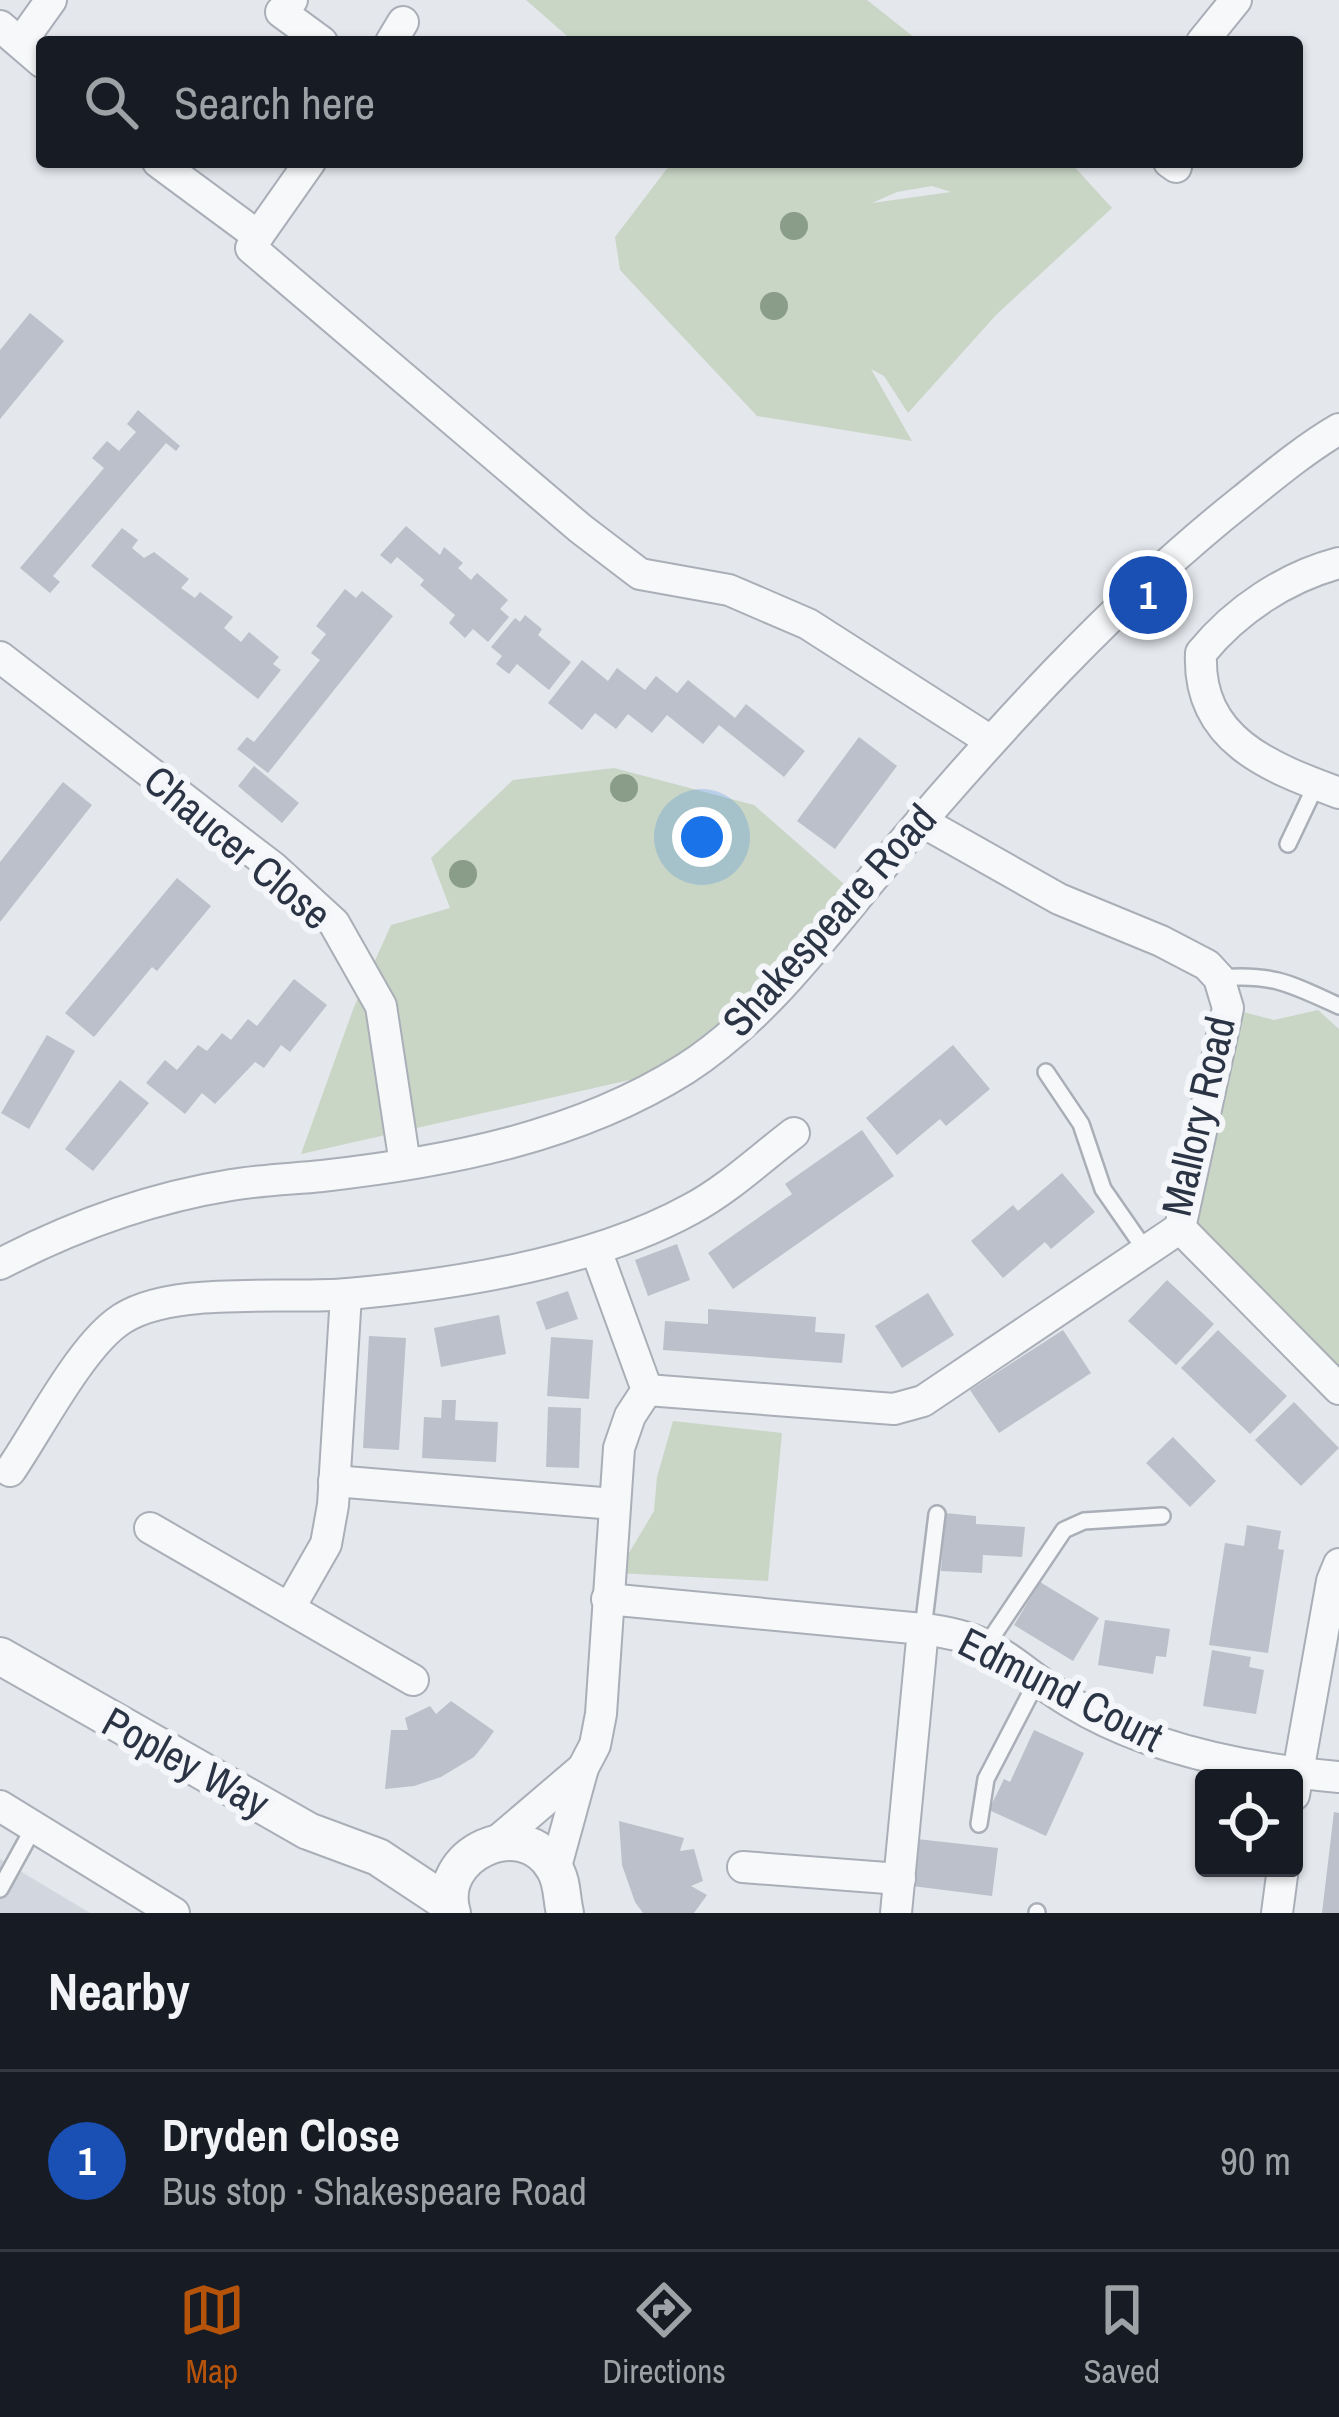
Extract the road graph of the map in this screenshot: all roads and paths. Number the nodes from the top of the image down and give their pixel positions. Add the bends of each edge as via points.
1 (51, 0) edge
2 (292, 0) edge
3 (1236, 0) edge
4 (314, 36) edge
5 (1207, 36) edge
6 (21, 43) edge
7 (166, 168) edge
8 (306, 168) edge
9 (259, 236) junction
10 (1339, 429) edge
11 (1339, 563) edge
12 (0, 657) edge
13 (989, 740) junction
14 (1328, 789) edge
15 (921, 821) junction
16 (1288, 844) dead end
17 (1219, 978) junction
18 (1339, 1006) edge
19 (1046, 1072) dead end
20 (794, 1133) dead end
21 (405, 1164) junction
22 (1180, 1228) junction
23 (596, 1250) junction
24 (1146, 1251) junction
25 (0, 1264) edge
26 (346, 1295) junction
27 (1339, 1389) edge
28 (647, 1390) junction
29 (10, 1471) dead end
30 (334, 1481) junction
31 (614, 1504) junction
32 (937, 1514) dead end
33 (1162, 1516) dead end
34 (150, 1528) dead end
35 (1339, 1564) edge
36 (607, 1599) junction
37 (290, 1607) junction
38 (923, 1629) junction
39 (988, 1643) junction
40 (0, 1656) edge
41 (1039, 1679) junction
42 (413, 1680) dead end
43 (584, 1768) junction
44 (1247, 1769) edge
45 (1299, 1769) edge
46 (1339, 1777) edge
47 (1303, 1783) edge
48 (0, 1806) edge
49 (980, 1824) dead end
50 (34, 1827) junction
51 (495, 1843) junction
52 (378, 1857) junction
53 (460, 1864) junction
54 (743, 1867) dead end
55 (555, 1870) junction
56 (1282, 1877) edge
57 (900, 1879) junction
58 (0, 1889) edge
59 (450, 1909) edge
60 (563, 1911) edge
61 (174, 1913) edge
62 (896, 1913) edge
63 (1276, 1913) edge

1 - 6 street
2 - 4 street via 281,12
3 - 5 street
7 - 9 street
8 - 9 street
9 - 13 street via 250,248 640,574 729,590 808,624
10 - 13 street, Shakespeare Road via 1180,549
11 - 14 street via 1242,610 1201,653 1207,705 1221,730
12 - 21 street, Chaucer Close via 334,923 381,1006
13 - 15 street, Shakespeare Road
14 - 16 lane
15 - 17 street, Mallory Road
15 - 21 street, Shakespeare Road via 749,1016 685,1069 613,1107 506,1145
17 - 18 lane via 1273,978
17 - 22 street, Mallory Road via 1228,1008
19 - 24 lane via 1082,1124 1103,1189
20 - 23 street via 693,1209
21 - 25 street, Shakespeare Road via 153,1201
22 - 24 street, Mallory Road
22 - 27 street
23 - 26 street
23 - 28 street
24 - 28 street, Mallory Road via 923,1401 894,1409
26 - 29 street via 143,1308 92,1349
26 - 30 street
28 - 31 street via 619,1448
30 - 31 street
30 - 37 street via 326,1544
31 - 36 street
32 - 38 lane
33 - 39 lane via 1084,1521 1064,1530
34 - 37 street
35 - 45 street
36 - 38 street, Edmund Court
36 - 43 street via 601,1714
37 - 42 street
38 - 39 street, Edmund Court
38 - 57 street, Edmund Court
39 - 41 street, Edmund Court
40 - 52 street, Popley Way via 308,1831
41 - 44 street, Edmund Court via 1072,1703
41 - 49 lane via 986,1779
43 - 51 street
43 - 55 street
46 - 47 street, Edmund Court
48 - 50 street
50 - 58 lane
50 - 61 street
51 - 53 street
51 - 55 street via 533,1848
52 - 53 street, Popley Way
52 - 59 street, Popley Way
53 - 59 street, Popley Way
54 - 57 street
55 - 60 street
56 - 63 street
57 - 62 street, Edmund Court

